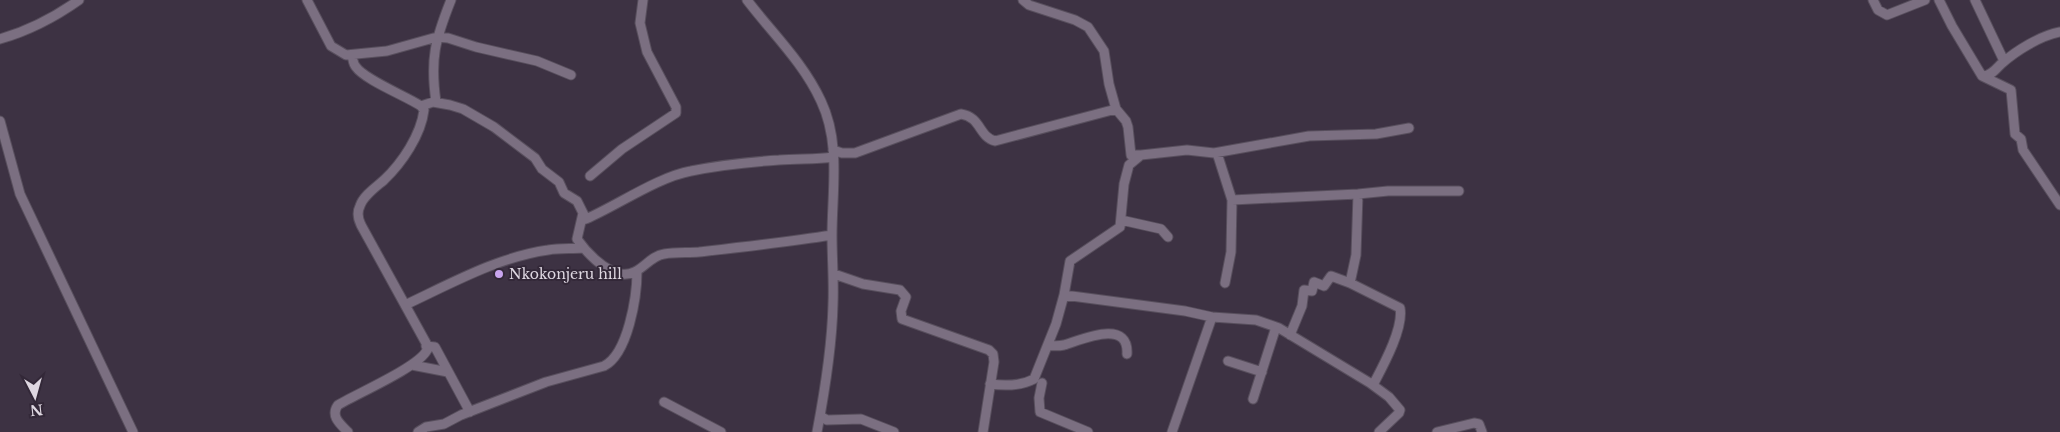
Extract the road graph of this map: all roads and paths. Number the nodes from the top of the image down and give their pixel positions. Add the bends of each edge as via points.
1 (79, 0) edge
2 (307, 0) edge
3 (451, 0) edge
4 (643, 0) edge
5 (747, 0) edge
6 (1023, 0) edge
7 (1873, 0) edge
8 (1925, 0) edge
9 (1939, 0) edge
10 (1975, 0) edge
11 (2060, 32) edge
12 (437, 37) junction
13 (0, 40) edge
14 (352, 55) junction
15 (2004, 61) junction
16 (571, 75) dead end
17 (1982, 76) junction
18 (436, 102) junction
19 (421, 106) junction
20 (1116, 109) junction
21 (0, 121) edge
22 (1409, 128) dead end
23 (833, 153) junction
24 (1217, 153) junction
25 (1141, 155) junction
26 (590, 176) dead end
27 (1459, 192) dead end
28 (1358, 194) junction
29 (1232, 200) junction
30 (2060, 205) edge
31 (582, 213) junction
32 (1121, 220) junction
33 (832, 235) junction
34 (1168, 237) dead end
35 (583, 248) junction
36 (637, 272) junction
37 (834, 274) junction
38 (1225, 283) dead end
39 (1350, 283) junction
40 (1064, 295) junction
41 (405, 305) junction
42 (1212, 318) junction
43 (1276, 327) junction
44 (1290, 335) junction
45 (1048, 345) junction
46 (426, 346) junction
47 (1127, 354) dead end
48 (1228, 362) dead end
49 (412, 365) junction
50 (448, 372) junction
51 (1262, 372) junction
52 (1042, 383) dead end
53 (990, 384) junction
54 (1373, 385) junction
55 (1253, 399) dead end
56 (664, 402) dead end
57 (470, 412) junction
58 (820, 416) junction
59 (1173, 431) edge
60 (133, 432) edge
61 (348, 432) edge
62 (418, 432) edge
63 (721, 432) edge
64 (817, 432) edge
65 (894, 432) edge
66 (982, 432) edge
67 (1088, 432) edge
68 (1379, 432) edge
69 (1437, 432) edge
70 (1482, 432) edge

1 - 13 street via 62,12
2 - 14 street via 331,46
3 - 12 street
4 - 26 street via 640,23 647,52 676,107 676,113 622,149
5 - 23 street via 788,49 813,86 827,114
6 - 20 street via 1088,27 1104,51
7 - 8 street via 1886,16
9 - 17 street
10 - 15 street
11 - 15 street via 2046,36
12 - 14 street via 387,51
12 - 16 street via 537,61
12 - 18 street via 433,72
14 - 19 street via 357,68
15 - 17 street via 1988,75
17 - 30 street via 2011,90 2015,134
18 - 19 street
18 - 31 street via 463,109 494,127 535,158 542,169 559,182 564,193 577,201
19 - 41 street via 423,117 407,153 397,168 360,204 358,214
20 - 23 street via 995,141 987,136 976,120 961,114 855,153
20 - 25 street via 1126,121 1131,155
21 - 60 street via 20,194
22 - 24 street via 1376,134 1309,136
23 - 31 street via 817,160 781,160 689,171 586,219
23 - 33 street
24 - 25 street via 1187,150
24 - 29 street
25 - 32 street via 1129,165
27 - 28 street
28 - 29 street
28 - 39 street via 1356,255
29 - 38 street
31 - 35 street via 577,239
32 - 34 street via 1161,229
32 - 40 street via 1114,232 1070,261
33 - 36 street via 664,254 656,256
33 - 37 street
35 - 36 street via 612,272
35 - 41 street via 549,250 490,266
36 - 57 street via 635,304 613,362 546,382
37 - 53 street via 902,291 906,297 902,319 989,350 994,362
37 - 58 street via 830,353
39 - 44 street via 1331,276 1324,286 1314,282 1312,291 1304,290 1302,306
39 - 54 street via 1400,308 1401,315 1390,352
40 - 42 street via 1185,311
40 - 45 street
41 - 46 street
42 - 43 street via 1256,320
42 - 59 street
43 - 44 street
43 - 51 street
44 - 54 street
45 - 47 street via 1063,345 1090,336 1114,335 1127,345
45 - 53 street via 1034,379 1022,384
46 - 49 street via 425,354
46 - 50 street via 435,347
48 - 51 street
49 - 50 street
49 - 61 street via 338,404 334,414
50 - 57 street
51 - 55 street
52 - 67 street via 1040,412
53 - 66 street
54 - 68 street via 1400,410
56 - 63 street
57 - 62 street
58 - 64 street
58 - 65 street via 827,420 861,419
69 - 70 street via 1474,423

